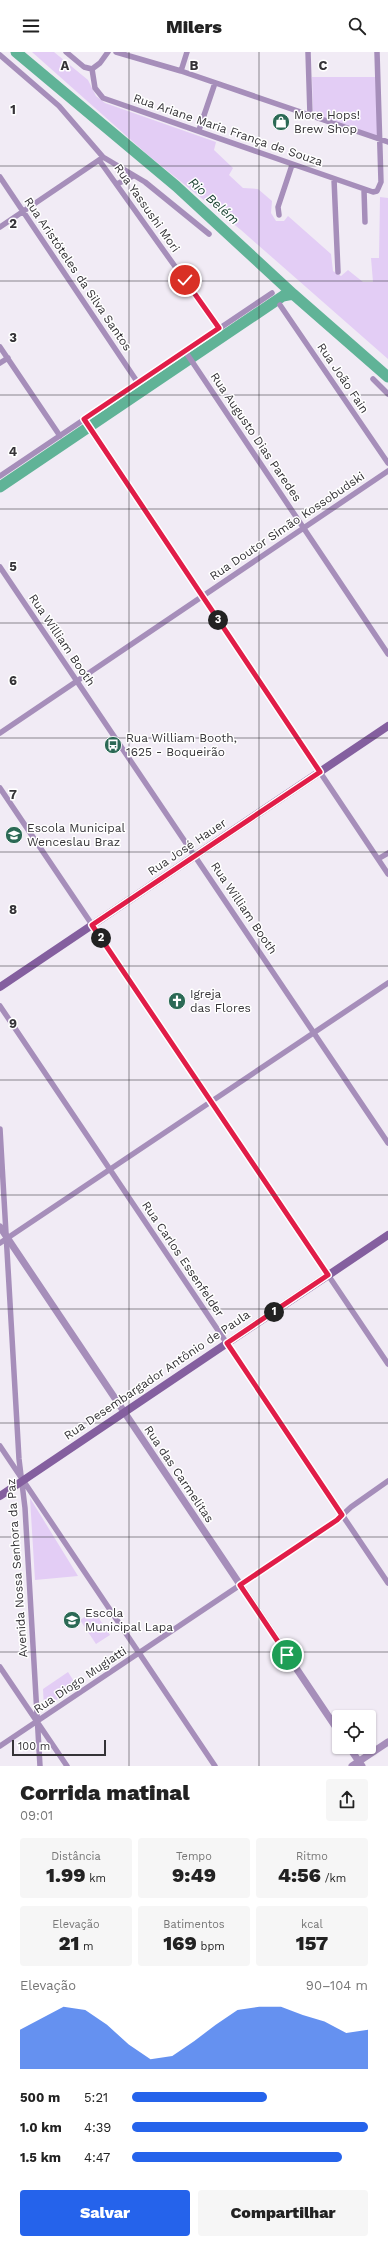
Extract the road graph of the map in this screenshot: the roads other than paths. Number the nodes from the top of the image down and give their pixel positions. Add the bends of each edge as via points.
1 (66, 52) edge
2 (108, 52) edge
3 (116, 52) edge
4 (187, 52) edge
5 (308, 52) edge
6 (377, 52) edge
7 (0, 55) edge
8 (92, 69) junction
9 (181, 71) junction
10 (215, 83) junction
11 (310, 116) junction
12 (199, 130) junction
13 (381, 140) junction
14 (388, 142) edge
15 (101, 158) junction
16 (292, 164) junction
17 (133, 176) junction
18 (0, 177) edge
19 (334, 179) junction
20 (117, 184) junction
21 (364, 190) junction
22 (23, 212) junction
23 (279, 215) dead end
24 (365, 222) dead end
25 (0, 227) edge
26 (209, 234) dead end
27 (338, 272) dead end
28 (272, 293) dead end
29 (280, 305) dead end
30 (219, 328) junction
31 (0, 347) edge
32 (187, 354) junction
33 (8, 358) junction
34 (0, 363) edge
35 (373, 379) dead end
36 (138, 383) junction
37 (388, 394) edge
38 (86, 422) junction
39 (60, 436) junction
40 (388, 463) edge
41 (388, 471) edge
42 (0, 476) edge
43 (304, 528) junction
44 (0, 567) edge
45 (202, 596) junction
46 (388, 654) edge
47 (77, 681) junction
48 (388, 726) edge
49 (0, 733) edge
50 (320, 772) junction
51 (0, 788) edge
52 (388, 853) edge
53 (195, 856) junction
54 (378, 859) junction
55 (388, 874) edge
56 (92, 925) junction
57 (388, 983) edge
58 (0, 987) edge
59 (0, 1006) edge
60 (314, 1032) junction
61 (211, 1101) junction
62 (0, 1129) edge
63 (388, 1143) edge
64 (110, 1169) junction
65 (0, 1227) edge
66 (388, 1235) edge
67 (7, 1238) junction
68 (0, 1243) edge
69 (328, 1275) junction
70 (227, 1343) junction
71 (388, 1364) edge
72 (124, 1412) junction
73 (0, 1446) edge
74 (23, 1480) junction
75 (388, 1481) edge
76 (0, 1496) edge
77 (342, 1515) junction
78 (388, 1583) edge
79 (240, 1585) junction
80 (139, 1653) junction
81 (0, 1667) edge
82 (37, 1722) junction
83 (332, 1722) edge
84 (388, 1742) edge
85 (0, 1746) edge
86 (354, 1754) edge
87 (360, 1764) edge
88 (40, 1766) edge
89 (67, 1766) edge
90 (215, 1766) edge
91 (352, 1766) edge

1 - 8 street via 84,67
2 - 8 street
3 - 9 street
4 - 9 street
5 - 11 street
6 - 13 street
7 - 15 street via 59,106
8 - 12 street, Rua Ariane Maria França de Souza via 95,88 103,98
9 - 10 street
10 - 11 street
10 - 12 street
11 - 13 street
12 - 16 street, Rua Ariane Maria França de Souza
13 - 14 street
13 - 21 street, Rua Ariane Maria França de Souza via 381,182 377,191
15 - 17 street
15 - 20 street, Rua Yassushi Mori
15 - 22 street
16 - 19 street, Rua Ariane Maria França de Souza
16 - 23 street via 278,207
17 - 20 street
17 - 26 street via 145,182
18 - 22 street, Rua Aristóteles da Silva Santos
19 - 21 street, Rua Ariane Maria França de Souza
19 - 27 street
20 - 30 street, Rua Yassushi Mori
21 - 24 street
22 - 25 street
22 - 36 street, Rua Aristóteles da Silva Santos
28 - 30 street
29 - 40 street, Rua João Fain
30 - 32 street
31 - 33 street
32 - 36 street
32 - 43 street, Rua Augusto Dias Paredes
33 - 34 street
33 - 39 street
35 - 37 street
36 - 38 street
38 - 39 street
38 - 45 street
39 - 42 street
41 - 43 street, Rua Doutor Simão Kossobudski
43 - 45 street, Rua Doutor Simão Kossobudski
43 - 46 street, Rua Augusto Dias Paredes
44 - 47 street, Rua William Booth
45 - 47 street, Rua Doutor Simão Kossobudski
45 - 50 street
47 - 49 street, Rua Doutor Simão Kossobudski
47 - 53 street, Rua William Booth
48 - 50 main road, Rua José Hauer
50 - 53 main road, Rua José Hauer
50 - 54 street
51 - 56 street
52 - 54 street
53 - 56 main road, Rua José Hauer
53 - 60 street, Rua William Booth
54 - 55 street
56 - 58 main road, Rua José Hauer
56 - 61 street
57 - 60 street
59 - 64 street, Rua Carlos Essenfelder
60 - 61 street
60 - 63 street, Rua William Booth
61 - 64 street
61 - 69 street
62 - 67 street, Avenida Nossa Senhora da Paz
64 - 67 street
64 - 70 street, Rua Carlos Essenfelder
65 - 67 street, Rua das Carmelitas
66 - 69 main road, Rua Desembargador Antônio de Paula
67 - 68 street
67 - 72 street, Rua das Carmelitas
67 - 74 street, Avenida Nossa Senhora da Paz via 19,1459
69 - 70 main road, Rua Desembargador Antônio de Paula
69 - 71 street
70 - 72 main road, Rua Desembargador Antônio de Paula
70 - 77 street, Rua Carlos Essenfelder
72 - 74 main road, Rua Desembargador Antônio de Paula
72 - 79 street, Rua das Carmelitas
73 - 74 street
74 - 76 main road, Rua Desembargador Antônio de Paula
74 - 80 street
74 - 82 street, Avenida Nossa Senhora da Paz
75 - 77 street, Rua Diogo Mugiatti
77 - 78 street, Rua Carlos Essenfelder
77 - 79 street, Rua Diogo Mugiatti
79 - 80 street, Rua Diogo Mugiatti
79 - 83 street, Rua das Carmelitas
80 - 82 street, Rua Diogo Mugiatti
80 - 90 street
81 - 82 street
82 - 85 street, Rua Diogo Mugiatti
82 - 88 street, Avenida Nossa Senhora da Paz
82 - 89 street
84 - 87 street
86 - 87 street
87 - 91 street

